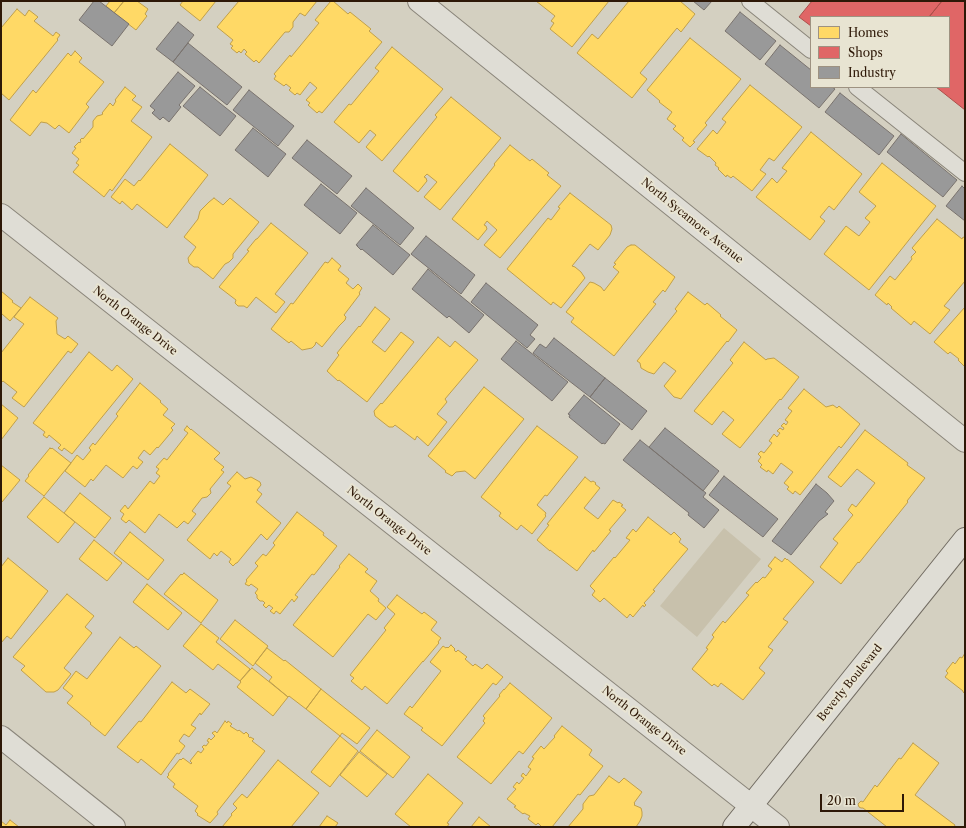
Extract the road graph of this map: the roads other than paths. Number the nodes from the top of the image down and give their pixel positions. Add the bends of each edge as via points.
1 (419, 1) edge
2 (750, 1) edge
3 (810, 49) edge
4 (858, 88) edge
5 (965, 173) edge
6 (1, 215) edge
7 (965, 441) edge
8 (965, 539) edge
9 (1, 737) edge
10 (751, 806) junction
11 (114, 827) edge
12 (734, 827) edge
13 (778, 827) edge

1 - 7 street, North Sycamore Avenue
2 - 3 lane
4 - 5 lane
6 - 10 street, North Orange Drive
8 - 10 street, Beverly Boulevard
9 - 11 street
10 - 12 street, Beverly Boulevard
10 - 13 street, North Orange Drive

